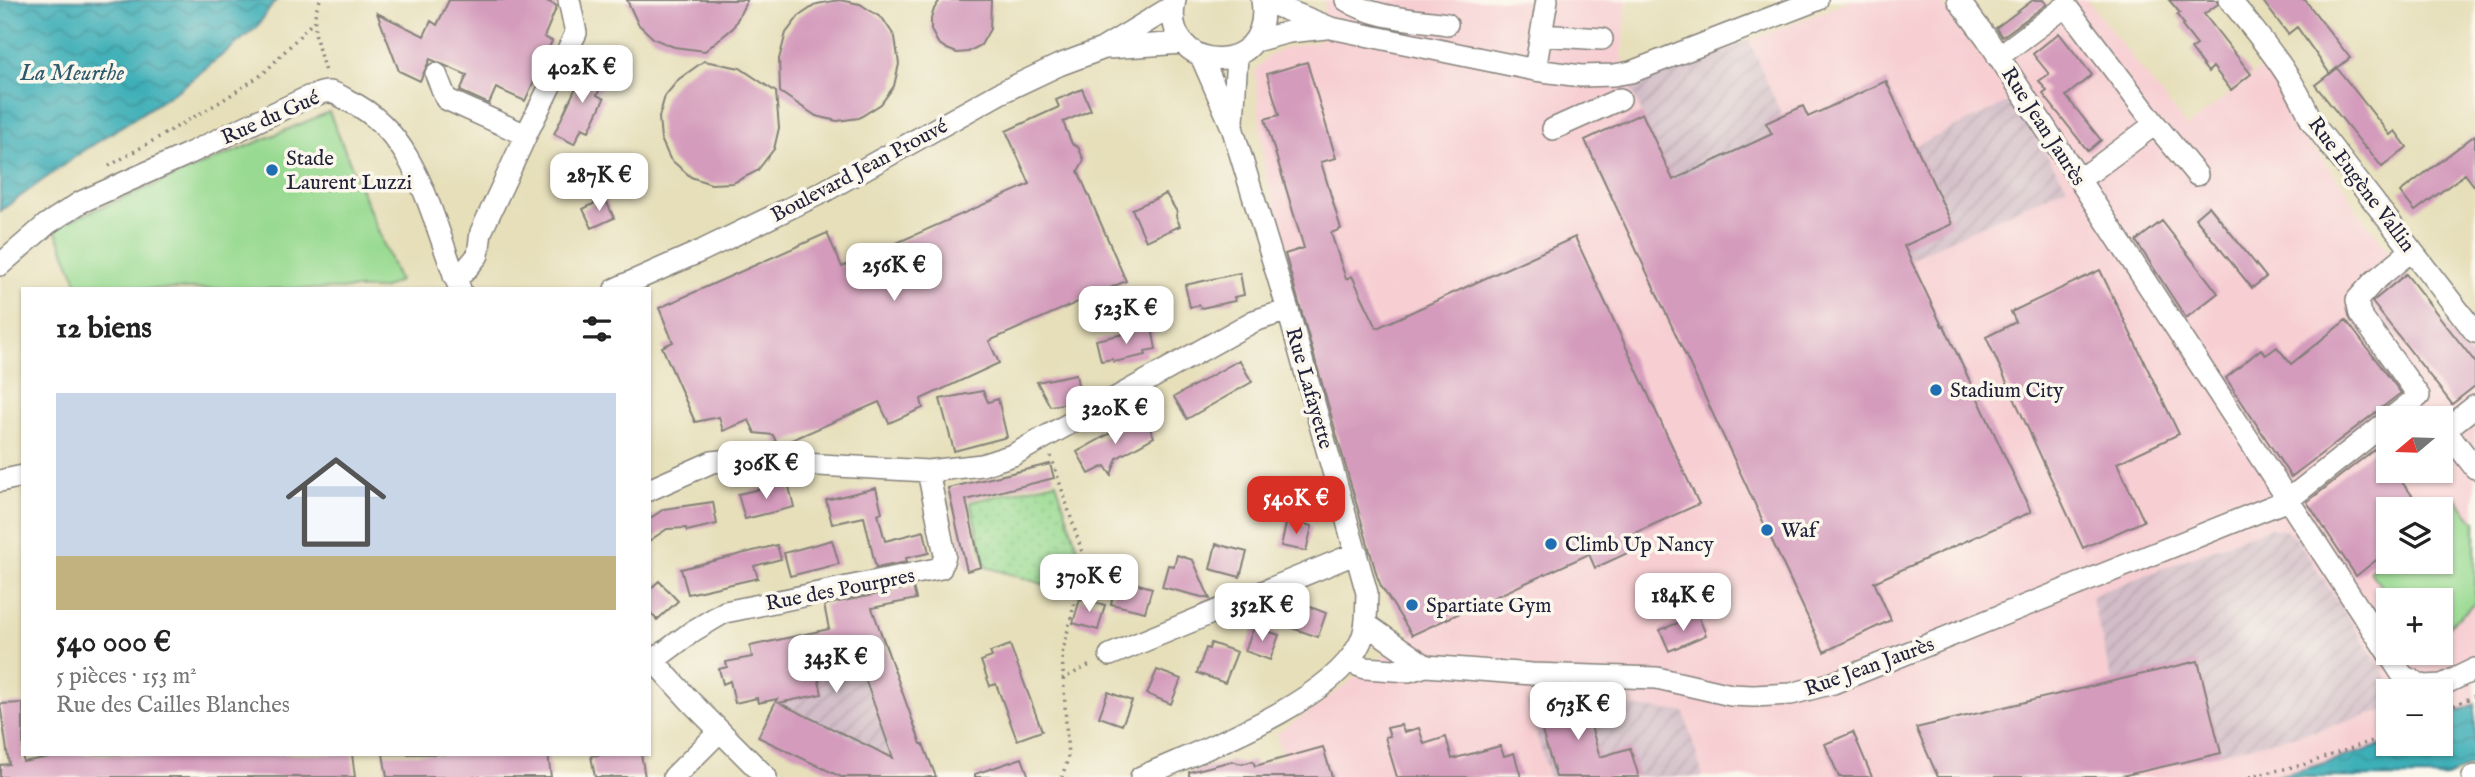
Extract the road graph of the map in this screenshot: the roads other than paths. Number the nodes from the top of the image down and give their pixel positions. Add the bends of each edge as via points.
1 (569, 0) edge
2 (1262, 0) edge
3 (1346, 0) edge
4 (1547, 0) edge
5 (1816, 0) edge
6 (1958, 0) edge
7 (2230, 0) edge
8 (1174, 3) edge
9 (1331, 27) junction
10 (1541, 35) junction
11 (1602, 39) dead end
12 (1255, 41) junction
13 (1183, 43) junction
14 (1102, 49) junction
15 (1442, 51) junction
16 (1237, 55) junction
17 (1201, 56) junction
18 (1998, 57) junction
19 (1535, 69) junction
20 (436, 74) dead end
21 (1620, 99) dead end
22 (2155, 124) junction
23 (1232, 127) junction
24 (1553, 130) dead end
25 (526, 135) junction
26 (2197, 174) dead end
27 (2078, 178) junction
28 (2411, 251) junction
29 (0, 265) edge
30 (457, 282) edge
31 (620, 287) edge
32 (1288, 310) junction
33 (2475, 332) edge
34 (2419, 396) junction
35 (2406, 406) edge
36 (2427, 406) edge
37 (2475, 406) edge
38 (2454, 417) edge
39 (2376, 430) edge
40 (2454, 441) edge
41 (2475, 468) edge
42 (928, 471) junction
43 (21, 476) edge
44 (0, 481) edge
45 (651, 489) edge
46 (2288, 500) junction
47 (1357, 553) junction
48 (1366, 624) junction
49 (1110, 655) road end
50 (651, 658) edge
51 (1349, 662) junction
52 (1426, 666) junction
53 (2475, 669) edge
54 (720, 731) junction
55 (674, 777) edge
56 (766, 777) edge
57 (1141, 777) edge

1 - 25 street via 576,33
2 - 9 street
2 - 12 street via 1262,29
3 - 15 street via 1383,15 1448,21
4 - 10 street
5 - 19 street via 1631,72 1581,76
6 - 18 street, Rue Jean Jaurès
7 - 28 street, Rue Eugène Vallin via 2301,94 2312,122
8 - 13 street via 1174,26
8 - 14 street, Boulevard Jean Prouvé
9 - 12 street
9 - 15 street
10 - 11 street
10 - 19 street
12 - 16 street
13 - 14 street, Boulevard Jean Prouvé
13 - 17 street
14 - 31 street, Boulevard Jean Prouvé via 1000,93 824,192
15 - 19 street
16 - 17 street via 1225,59
16 - 23 street, Rue Lafayette
17 - 23 street, Rue Lafayette
18 - 22 street via 2066,6
18 - 27 street, Rue Jean Jaurès
20 - 25 street via 446,99
21 - 24 street
22 - 26 street
22 - 27 street
23 - 32 street, Rue Lafayette
25 - 30 street via 481,232 478,255
27 - 46 street, Rue Jean Jaurès
28 - 33 street, Rue Eugène Vallin
28 - 34 street via 2362,293 2357,308
29 - 30 street, Rue du Gué via 47,224 81,202 308,96 329,92 359,105 397,142 420,181
32 - 42 street via 1254,321 1013,455 982,465
32 - 47 street, Rue Lafayette
34 - 35 street
34 - 36 street
37 - 38 street
39 - 46 street
40 - 41 street
42 - 45 street via 729,460 712,462
42 - 50 street, Rue des Pourpres via 945,555 941,568 725,612
43 - 44 street
46 - 52 street, Rue Jean Jaurès via 1833,683 1791,694 1731,695 1657,678
46 - 53 street, Rue Jean Jaurès via 2403,676 2424,686 2442,685
47 - 48 street, Rue Lafayette via 1367,593
47 - 49 street
48 - 51 street, Rue Lafayette
48 - 52 street
50 - 54 street
51 - 52 street, Rue Jean Jaurès via 1365,668 1409,671
51 - 57 street, Rue Lafayette via 1272,718
54 - 55 street
54 - 56 street

